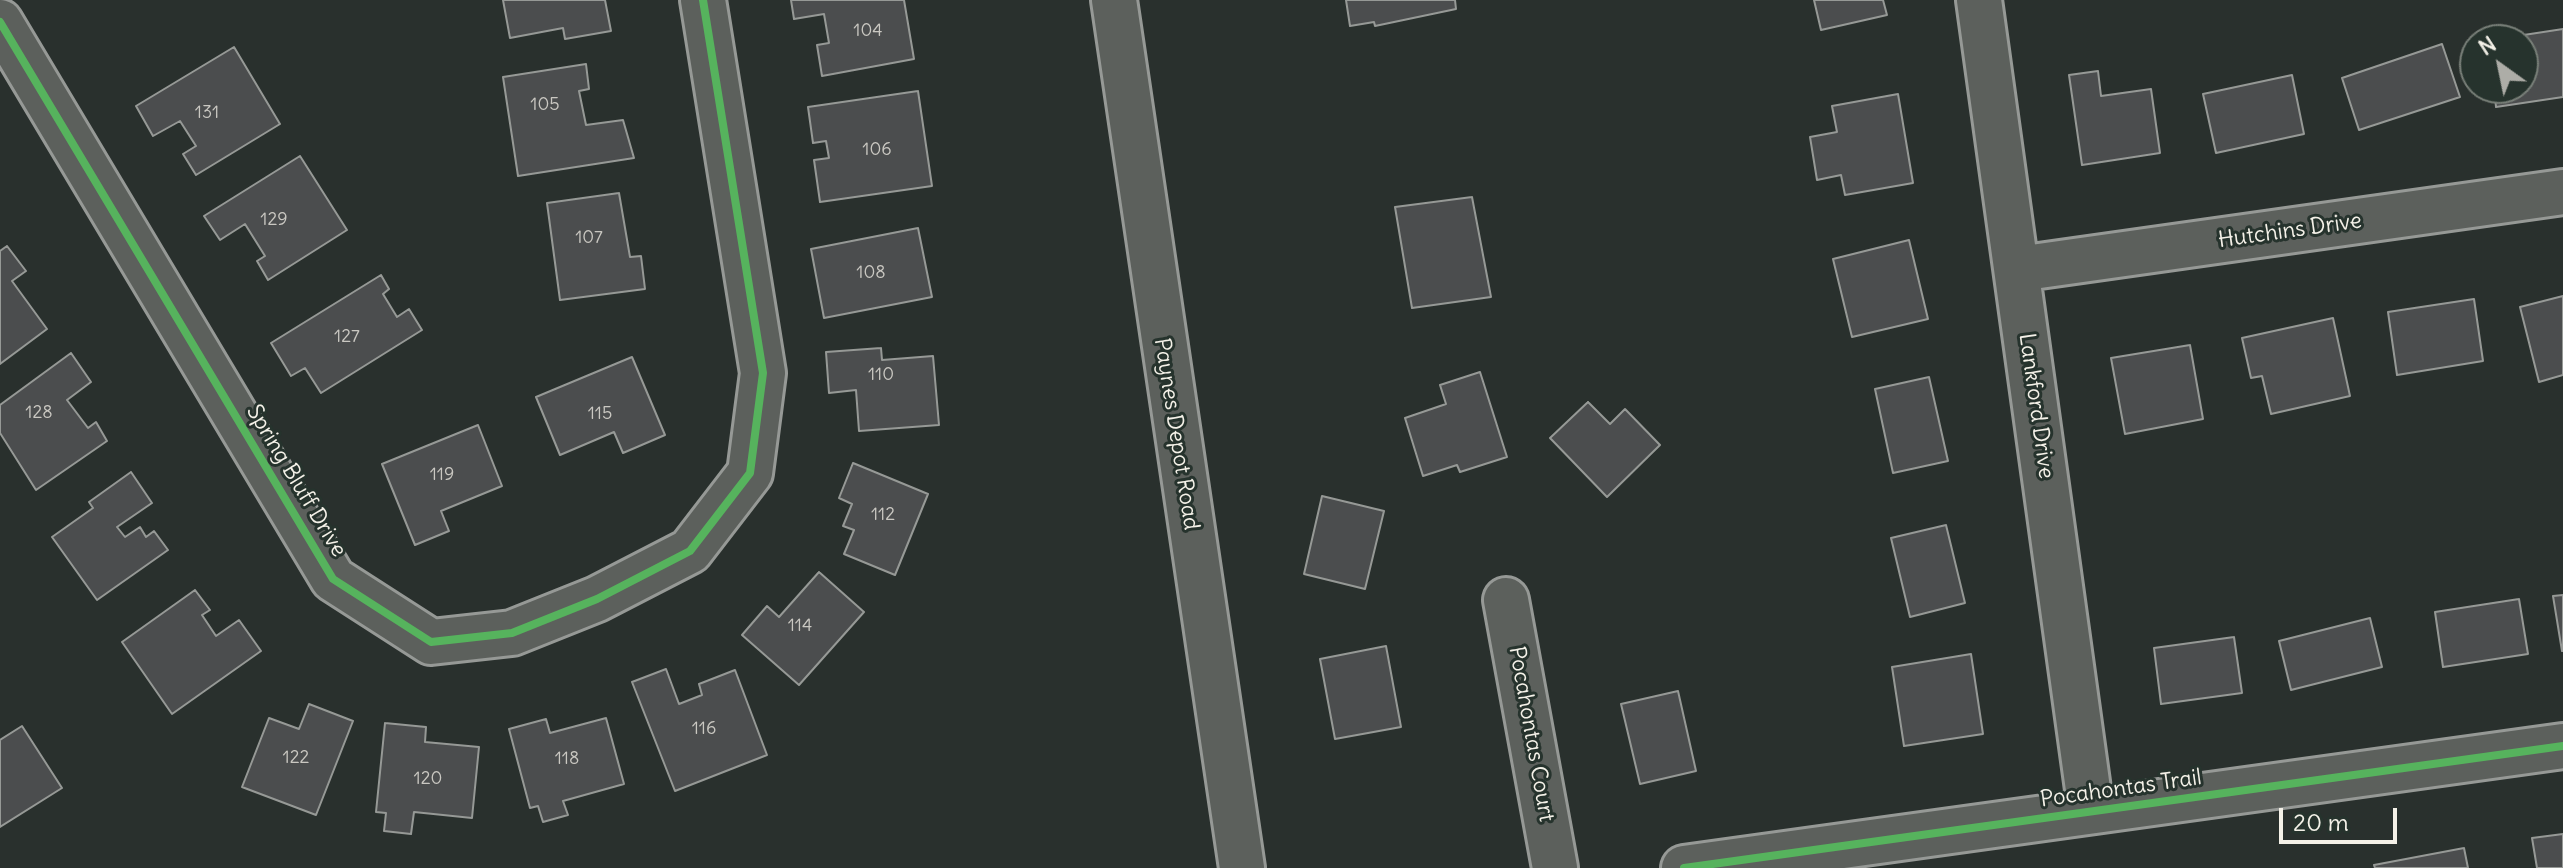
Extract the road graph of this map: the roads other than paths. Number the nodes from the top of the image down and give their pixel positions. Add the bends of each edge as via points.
1 (703, 0) edge
2 (1114, 0) edge
3 (1979, 0) edge
4 (0, 22) edge
5 (2563, 192) edge
6 (2018, 269) junction
7 (1506, 600) dead end
8 (2563, 746) edge
9 (2091, 811) junction
10 (1242, 868) edge
11 (1555, 868) edge
12 (1684, 868) edge

1 - 4 street, Spring Bluff Drive via 763,373 750,473 690,551 597,599 512,633 431,642 333,579
2 - 10 street, Paynes Depot Road
3 - 6 street, Lankford Drive
5 - 6 street, Hutchins Drive
6 - 9 street, Lankford Drive
7 - 11 street, Pocahontas Court
8 - 9 street, Pocahontas Trail
9 - 12 street, Pocahontas Trail

